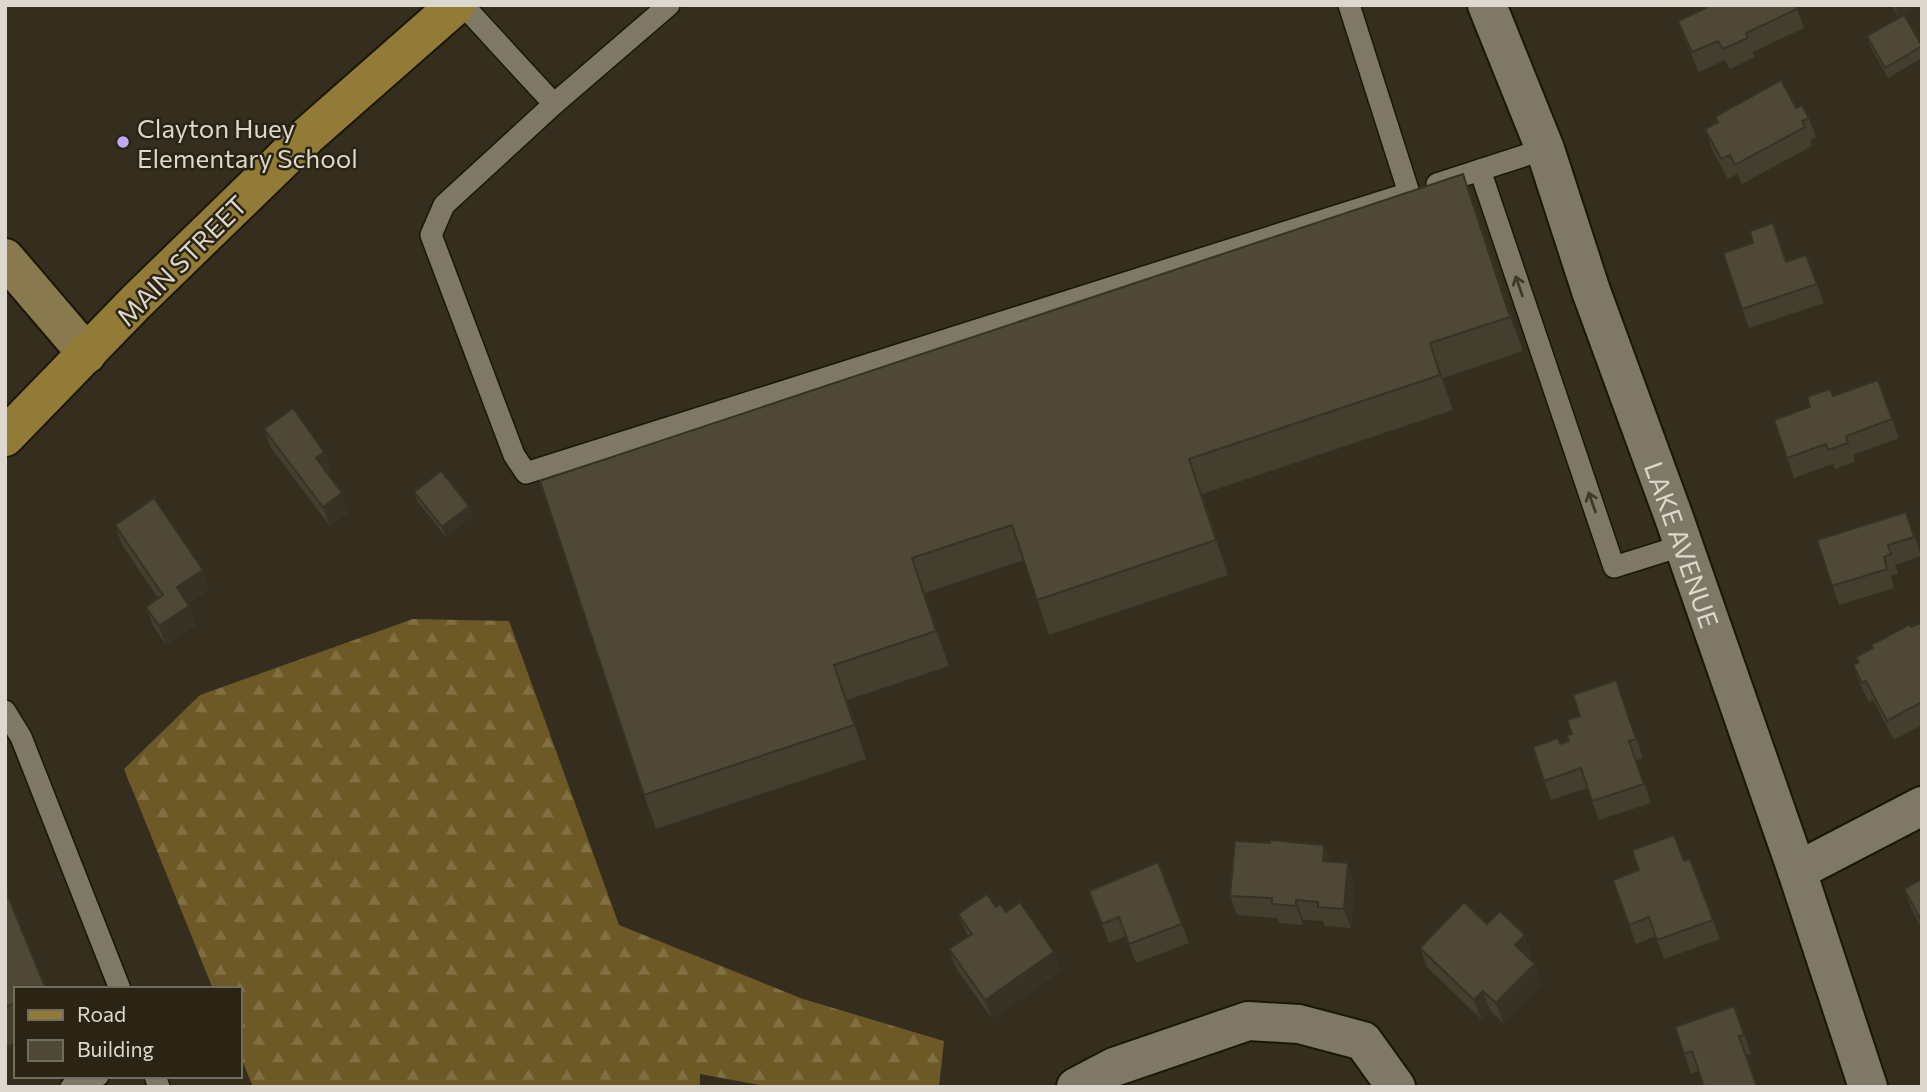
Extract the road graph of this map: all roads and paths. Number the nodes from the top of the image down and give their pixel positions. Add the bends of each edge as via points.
1 (456, 5) edge
2 (463, 5) edge
3 (669, 5) edge
4 (1349, 5) edge
5 (1487, 5) edge
6 (554, 104) junction
7 (1545, 149) junction
8 (1480, 170) junction
9 (1409, 193) junction
10 (5, 258) edge
11 (87, 354) junction
12 (5, 437) edge
13 (1684, 545) junction
14 (5, 711) edge
15 (1922, 806) edge
16 (1797, 871) junction
17 (119, 987) edge
18 (93, 1078) edge
19 (71, 1087) edge
20 (1076, 1087) edge
21 (1396, 1087) edge
22 (1868, 1087) edge

1 - 11 main road, MAIN STREET via 307,136
2 - 6 lane
3 - 6 lane
4 - 9 lane
5 - 7 street, LAKE AVENUE
6 - 9 lane via 444,205 430,235 514,455 526,473
7 - 8 lane
7 - 13 street, LAKE AVENUE via 1591,291
8 - 9 lane
13 -> 8 lane via 1614,566
10 - 11 main road
11 - 12 main road, MAIN STREET
13 - 16 street, LAKE AVENUE
14 - 17 lane via 21,737
15 - 16 street
16 - 22 street, LAKE AVENUE
18 - 19 lane
20 - 21 street via 1114,1067 1248,1021 1299,1024 1363,1041

